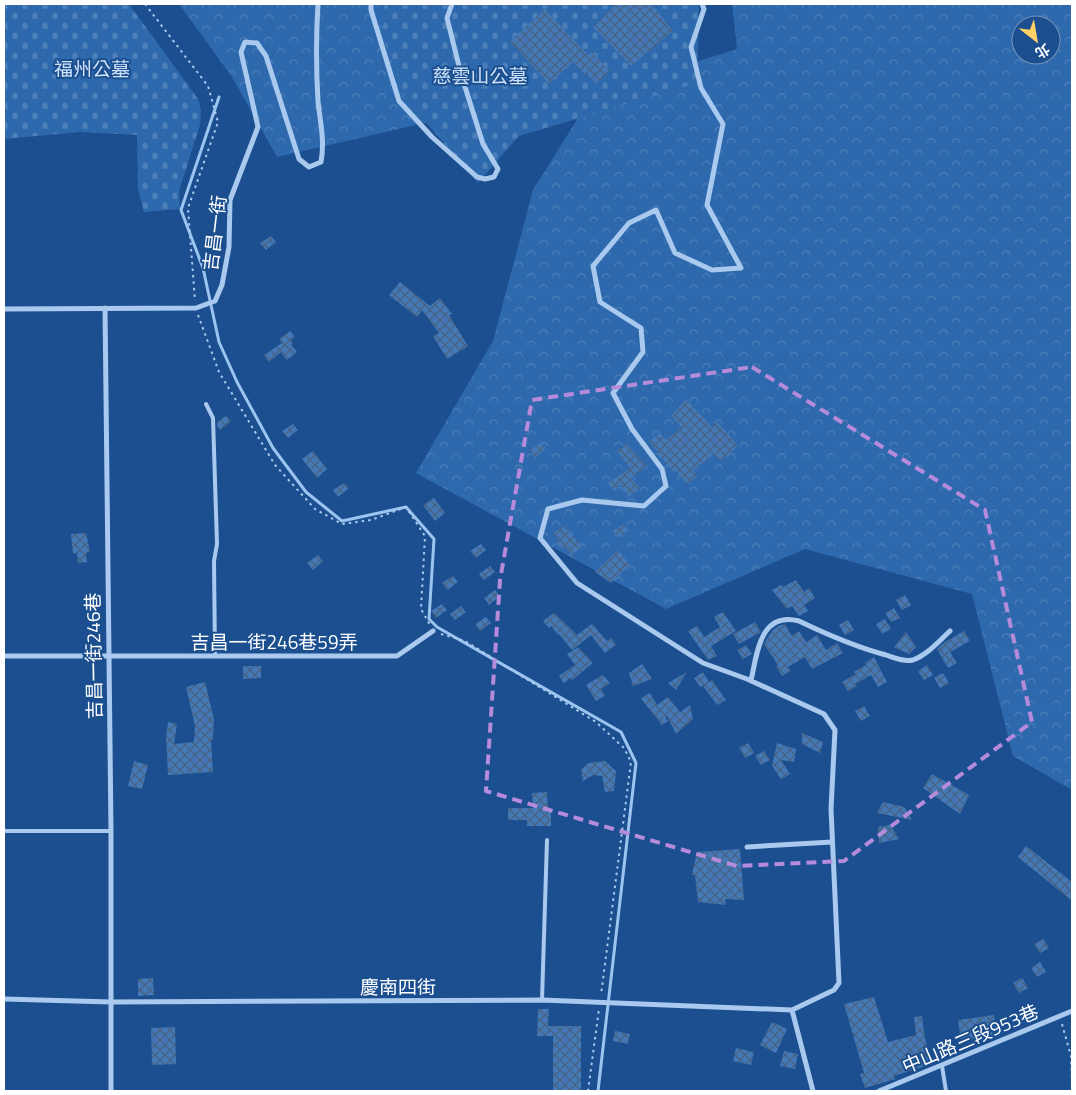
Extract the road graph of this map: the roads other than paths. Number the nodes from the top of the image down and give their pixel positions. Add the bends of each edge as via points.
1 (318, 4) edge
2 (371, 4) edge
3 (452, 4) edge
4 (702, 4) edge
5 (104, 308) junction
6 (4, 309) edge
7 (206, 404) dead end
8 (433, 631) road end
9 (950, 631) dead end
10 (108, 655) junction
11 (4, 656) edge
12 (215, 656) junction
13 (751, 681) junction
14 (4, 831) edge
15 (111, 831) junction
16 (547, 840) dead end
17 (832, 842) junction
18 (747, 847) dead end
19 (4, 999) edge
20 (542, 1000) junction
21 (111, 1002) junction
22 (792, 1010) junction
23 (1072, 1011) edge
24 (942, 1066) junction
25 (111, 1091) edge
26 (813, 1091) edge
27 (879, 1091) edge
28 (946, 1091) edge

1 - 5 street, 吉昌一街 via 318,100 324,145 321,162 309,167 298,159 266,56 257,43 245,42 241,52 258,127 230,200 229,248 222,285 214,301 196,308
2 - 3 street via 399,101 432,137 477,177 485,179 494,177 498,169 483,144 461,74 447,18
4 - 13 street via 704,9 691,47 701,88 723,124 707,205 741,268 712,270 675,253 656,210 629,223 593,266 600,302 641,328 643,352 613,393 632,429 662,469 666,486 644,506 582,500 548,509 540,538 577,583 703,663
5 - 6 street
5 - 10 street, 吉昌一街246巷
7 - 12 lane via 213,418 217,544 214,561
8 - 12 street, 吉昌一街246巷59弄 via 398,656
9 - 13 street via 922,655 906,661 865,650 793,619 779,620 762,636
10 - 11 street, 吉昌一街246巷59弄
10 - 12 street, 吉昌一街246巷59弄
10 - 15 street, 吉昌一街246巷
13 - 17 street via 824,714 835,730
14 - 15 lane
15 - 21 street, 吉昌一街246巷
16 - 20 lane
17 - 18 street
17 - 22 street via 839,983 834,990
19 - 21 street, 慶南四街
20 - 21 street, 慶南四街
20 - 22 street, 慶南四街
21 - 25 street, 吉昌一街246巷
22 - 26 street
23 - 24 street, 中山路三段953巷
24 - 27 street, 中山路三段953巷
24 - 28 lane

